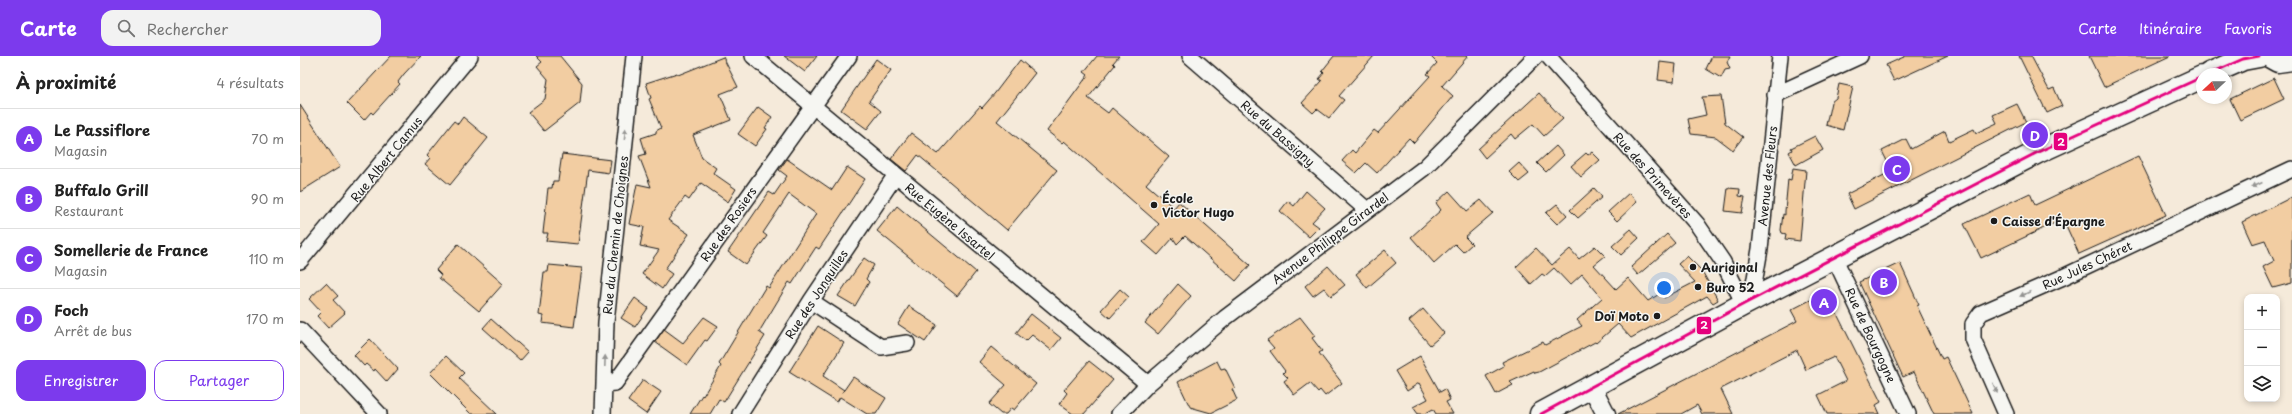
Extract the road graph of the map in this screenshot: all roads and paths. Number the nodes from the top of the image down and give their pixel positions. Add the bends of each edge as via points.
1 (470, 56) edge
2 (634, 56) edge
3 (753, 56) edge
4 (849, 56) edge
5 (1190, 56) edge
6 (1536, 56) edge
7 (1548, 56) edge
8 (1780, 56) edge
9 (1860, 56) edge
10 (2269, 56) edge
11 (2249, 57) edge
12 (2291, 61) edge
13 (2223, 68) edge
14 (2196, 80) edge
15 (1775, 95) junction
16 (814, 106) junction
17 (2292, 169) edge
18 (895, 176) junction
19 (1367, 210) junction
20 (1834, 257) junction
21 (300, 262) edge
22 (1751, 299) junction
23 (811, 301) junction
24 (300, 330) edge
25 (907, 343) dead end
26 (604, 384) junction
27 (1148, 384) junction
28 (1592, 387) junction
29 (379, 414) edge
30 (603, 414) edge
31 (740, 414) edge
32 (1119, 414) edge
33 (1541, 414) edge
34 (1606, 414) edge
35 (1908, 414) edge
36 (2006, 414) edge

1 - 21 street, Rue Albert Camus
26 -> 2 street, Rue du Chemin de Choignes via 606,322
3 - 16 street, Rue Eugène Issartel
4 - 16 street, Rue des Rosiers
5 - 19 street, Rue du Bassigny
6 - 19 street, Avenue Philippe Girardel via 1424,168
7 - 22 street, Rue des Primevères via 1697,224
8 - 15 street, Avenue des Fleurs
9 - 15 street
10 - 12 main road
11 - 13 main road
14 - 20 main road via 2038,152
15 - 22 street, Avenue des Fleurs via 1760,249
16 - 18 street, Rue Eugène Issartel
16 - 26 street, Rue des Rosiers via 615,383
17 -> 36 street, Rue Jules Chéret via 1981,313 1973,324 1973,338
18 - 23 street, Rue des Jonquilles
18 - 27 street, Rue Eugène Issartel
19 - 27 street, Avenue Philippe Girardel via 1225,318
20 - 22 main road
20 - 35 street, Rue de Bourgogne
22 - 28 main road
23 - 25 street via 881,347
23 - 31 street, Rue des Jonquilles
24 - 29 street
26 - 30 street, Rue du Chemin de Choignes
27 - 32 street, Avenue Philippe Girardel
28 - 33 main road
28 - 34 street

